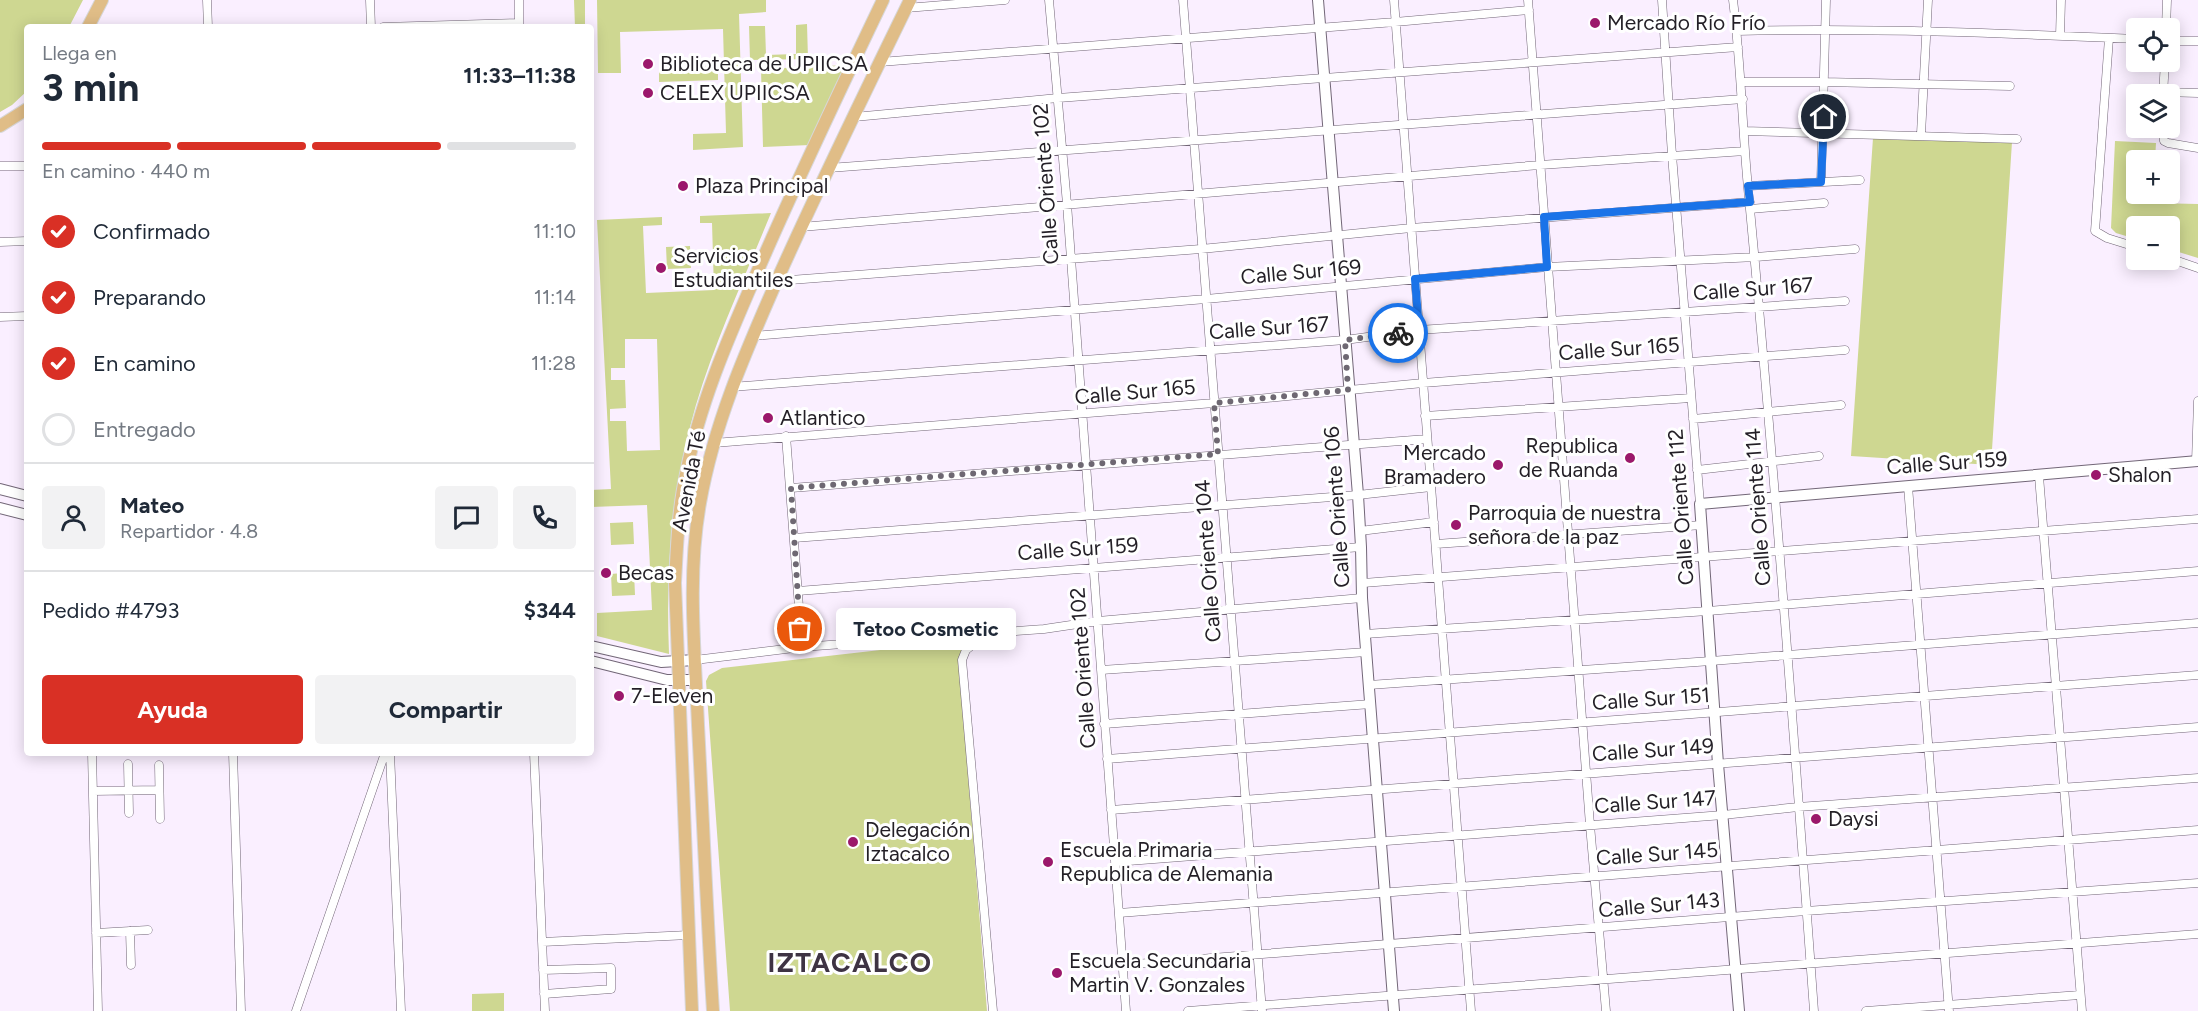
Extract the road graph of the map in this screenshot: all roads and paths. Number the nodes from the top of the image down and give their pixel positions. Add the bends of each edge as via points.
1 (102, 0) edge
2 (207, 0) edge
3 (370, 0) edge
4 (519, 0) edge
5 (883, 0) edge
6 (1005, 0) edge
7 (1049, 0) edge
8 (1183, 0) edge
9 (1318, 0) edge
10 (1394, 0) edge
11 (1528, 0) edge
12 (1662, 0) edge
13 (1733, 0) edge
14 (1826, 0) edge
15 (1928, 0) edge
16 (2061, 0) edge
17 (2167, 0) edge
18 (908, 4) edge
19 (1529, 10) junction
20 (2166, 18) edge
21 (1395, 22) junction
22 (90, 24) edge
23 (208, 24) edge
24 (371, 24) edge
25 (519, 24) edge
26 (1321, 27) junction
27 (1825, 29) junction
28 (1927, 30) junction
29 (1737, 31) junction
30 (2060, 36) junction
31 (1186, 38) junction
32 (2109, 38) junction
33 (2126, 39) edge
34 (2180, 41) edge
35 (2198, 41) edge
36 (1738, 47) junction
37 (1053, 48) junction
38 (1664, 52) junction
39 (1532, 61) junction
40 (880, 62) junction
41 (1399, 72) junction
42 (1324, 77) junction
43 (1742, 82) junction
44 (1823, 82) junction
45 (1924, 85) junction
46 (2010, 86) dead end
47 (1190, 89) junction
48 (2180, 93) edge
49 (2198, 93) edge
50 (1058, 98) junction
51 (1743, 99) junction
52 (1668, 105) junction
53 (24, 111) edge
54 (1536, 114) junction
55 (854, 117) junction
56 (1402, 124) junction
57 (0, 126) edge
58 (1328, 130) junction
59 (1744, 130) junction
60 (1824, 134) junction
61 (1921, 134) junction
62 (2163, 138) edge
63 (2017, 139) dead end
64 (1194, 141) junction
65 (2198, 148) edge
66 (1063, 151) junction
67 (1745, 151) junction
68 (1672, 155) junction
69 (1540, 165) junction
70 (0, 166) edge
71 (24, 166) edge
72 (829, 168) junction
73 (1407, 177) junction
74 (1860, 180) dead end
75 (1821, 182) junction
76 (1332, 183) junction
77 (1748, 186) junction
78 (1198, 194) junction
79 (1824, 203) dead end
80 (1067, 204) junction
81 (1750, 206) junction
82 (1676, 207) junction
83 (1544, 217) junction
84 (801, 226) junction
85 (1411, 228) junction
86 (1336, 236) junction
87 (24, 241) edge
88 (0, 242) edge
89 (2126, 244) edge
90 (1201, 249) junction
91 (1855, 249) dead end
92 (1756, 257) junction
93 (1070, 258) junction
94 (1680, 260) junction
95 (2180, 262) edge
96 (1547, 267) junction
97 (2198, 268) edge
98 (1415, 279) junction
99 (777, 281) junction
100 (1340, 287) junction
101 (1206, 299) junction
102 (1845, 301) dead end
103 (1760, 307) junction
104 (1074, 309) junction
105 (1685, 312) junction
106 (24, 316) edge
107 (0, 317) edge
108 (1553, 321) junction
109 (1419, 330) junction
110 (752, 336) junction
111 (1345, 340) junction
112 (1210, 350) junction
113 (1845, 350) dead end
114 (1764, 356) junction
115 (1078, 361) junction
116 (1688, 361) junction
117 (1557, 372) junction
118 (1423, 382) junction
119 (731, 387) junction
120 (1348, 390) junction
121 (1691, 398) junction
122 (2198, 401) edge
123 (1214, 403) junction
124 (1841, 405) dead end
125 (1560, 407) junction
126 (1769, 412) junction
127 (1083, 414) junction
128 (1425, 416) junction
129 (1693, 419) junction
130 (786, 436) junction
131 (1427, 439) junction
132 (714, 443) junction
133 (1353, 444) junction
134 (1218, 454) junction
135 (1819, 456) dead end
136 (2197, 461) edge
137 (1773, 462) junction
138 (1087, 465) junction
139 (1697, 470) junction
140 (2039, 476) junction
141 (1908, 486) junction
142 (1431, 487) junction
143 (791, 488) junction
144 (0, 489) edge
145 (24, 495) edge
146 (1358, 495) junction
147 (1776, 498) junction
148 (1700, 504) junction
149 (1222, 505) junction
150 (0, 508) edge
151 (24, 514) edge
152 (1090, 515) junction
153 (2198, 519) edge
154 (1434, 522) junction
155 (1702, 525) junction
156 (1360, 531) junction
157 (2043, 531) junction
158 (1569, 533) junction
159 (794, 538) junction
160 (1911, 541) junction
161 (1436, 544) junction
162 (1362, 547) junction
163 (1780, 552) junction
164 (1227, 557) junction
165 (1704, 558) junction
166 (1094, 567) junction
167 (1571, 568) junction
168 (2198, 571) edge
169 (1438, 577) junction
170 (1363, 583) junction
171 (2048, 583) junction
172 (798, 591) junction
173 (1915, 594) junction
174 (1362, 598) junction
175 (1784, 604) junction
176 (1230, 609) junction
177 (1708, 611) junction
178 (1575, 619) junction
179 (1098, 621) junction
180 (2198, 623) edge
181 (1442, 628) junction
182 (987, 634) junction
183 (1365, 634) junction
184 (2052, 634) junction
185 (1919, 645) junction
186 (594, 647) edge
187 (801, 647) junction
188 (1367, 652) junction
189 (1787, 654) junction
190 (695, 660) junction
191 (1234, 660) junction
192 (1712, 661) junction
193 (594, 662) edge
194 (677, 662) junction
195 (1101, 670) junction
196 (1579, 670) junction
197 (2198, 675) edge
198 (696, 680) junction
199 (678, 681) junction
200 (1446, 681) junction
201 (1369, 685) junction
202 (2056, 686) junction
203 (1923, 696) junction
204 (1371, 704) junction
205 (1791, 706) junction
206 (1716, 712) junction
207 (1239, 714) junction
208 (1582, 722) junction
209 (1104, 724) junction
210 (2198, 727) edge
211 (1450, 731) junction
212 (1373, 738) junction
213 (2060, 738) junction
214 (1927, 747) junction
215 (1240, 749) junction
216 (92, 756) edge
217 (233, 756) edge
218 (384, 756) edge
219 (390, 756) edge
220 (534, 756) edge
221 (1795, 758) junction
222 (1107, 759) junction
223 (128, 764) dead end
224 (1718, 764) junction
225 (159, 765) dead end
226 (1586, 772) junction
227 (2198, 778) edge
228 (1454, 784) junction
229 (2065, 789) junction
230 (128, 790) junction
231 (159, 790) junction
232 (1377, 790) junction
233 (93, 791) junction
234 (1932, 799) junction
235 (1245, 800) junction
236 (1798, 807) junction
237 (1111, 810) junction
238 (129, 813) dead end
239 (1723, 815) junction
240 (160, 819) dead end
241 (1590, 825) junction
242 (2198, 830) edge
243 (1457, 834) junction
244 (2068, 840) junction
245 (1381, 841) junction
246 (1935, 850) junction
247 (1250, 852) junction
248 (1803, 860) junction
249 (1114, 862) junction
250 (1728, 867) junction
251 (1594, 876) junction
252 (2198, 882) edge
253 (1462, 887) junction
254 (1385, 891) junction
255 (2072, 891) junction
256 (1254, 902) junction
257 (1941, 902) junction
258 (1806, 911) junction
259 (1119, 914) junction
260 (1731, 917) junction
261 (1598, 928) junction
262 (148, 930) dead end
263 (130, 931) junction
264 (96, 933) junction
265 (2198, 934) edge
266 (689, 935) junction
267 (1466, 938) junction
268 (542, 942) junction
269 (1389, 943) junction
270 (2076, 944) junction
271 (1944, 953) junction
272 (1258, 954) junction
273 (1811, 963) junction
274 (131, 964) dead end
275 (1123, 965) junction
276 (1735, 968) junction
277 (543, 970) junction
278 (1603, 979) junction
279 (1470, 989) junction
280 (544, 994) junction
281 (1393, 995) junction
282 (2080, 995) junction
283 (1261, 1008) edge
284 (1949, 1008) edge
285 (98, 1011) edge
286 (241, 1011) edge
287 (296, 1011) edge
288 (401, 1011) edge
289 (545, 1011) edge
290 (692, 1011) edge
291 (713, 1011) edge
292 (993, 1011) edge
293 (1126, 1011) edge
294 (1188, 1011) edge
295 (1394, 1011) edge
296 (1471, 1011) edge
297 (1606, 1011) edge
298 (1739, 1011) edge
299 (1814, 1011) edge
300 (1866, 1011) edge
301 (2082, 1011) edge

1 - 22 main road
2 - 23 street
3 - 24 street
4 - 25 street
5 - 194 main road, Avenida Té via 794,187 710,386 686,474 679,517 675,583
6 - 18 street
7 - 37 street, Calle Oriente 102
8 - 31 street, Calle Oriente 104
9 - 26 street, Calle Oriente 106
10 - 21 street
11 - 19 street
12 - 38 street, Calle Oriente 112
13 - 29 street, Calle Oriente 114
14 - 27 street
15 - 28 street
16 - 30 street
17 - 20 street
18 - 40 main road, Avenida Té
19 - 21 street
19 - 39 street
21 - 26 street
21 - 41 street
26 - 31 street
26 - 42 street, Calle Oriente 106
27 - 28 street
27 - 29 street
27 - 44 street
28 - 30 street
28 - 45 street
29 - 36 street, Calle Oriente 114
30 - 32 street
31 - 37 street
31 - 47 street, Calle Oriente 104
32 - 33 street
32 - 89 street via 2095,231
34 - 35 street
36 - 38 street
36 - 43 street, Calle Oriente 114
37 - 40 street
37 - 50 street, Calle Oriente 102
38 - 39 street
38 - 52 street, Calle Oriente 112
39 - 41 street
39 - 54 street
40 - 55 main road, Avenida Té
41 - 42 street
41 - 56 street
42 - 47 street
42 - 58 street, Calle Oriente 106
43 - 44 street
43 - 51 street, Calle Oriente 114
44 - 45 street
44 - 60 street
45 - 46 street
45 - 61 street
47 - 50 street
47 - 64 street, Calle Oriente 104
48 - 49 street
50 - 55 street
50 - 66 street, Calle Oriente 102
51 - 52 street
51 - 59 street, Calle Oriente 114
52 - 54 street
52 - 68 street, Calle Oriente 112
53 - 57 main road
54 - 56 street
54 - 69 street
55 - 72 main road, Avenida Té
56 - 58 street
56 - 73 street
58 - 64 street
58 - 76 street, Calle Oriente 106
59 - 60 street
59 - 67 street, Calle Oriente 114
60 - 61 street
60 - 75 street
61 - 63 street
62 - 65 street via 2168,143
64 - 66 street
64 - 78 street, Calle Oriente 104
66 - 72 street
66 - 80 street, Calle Oriente 102
67 - 68 street
67 - 77 street, Calle Oriente 114
68 - 69 street
68 - 82 street, Calle Oriente 112
69 - 73 street
69 - 83 street
70 - 71 street
72 - 84 main road, Avenida Té
73 - 76 street
73 - 85 street
74 - 75 street
75 - 77 street
76 - 78 street
76 - 86 street, Calle Oriente 106
77 - 81 street, Calle Oriente 114
78 - 80 street
78 - 90 street, Calle Oriente 104
79 - 81 street
80 - 84 street
80 - 93 street, Calle Oriente 102
81 - 82 street
81 - 92 street, Calle Oriente 114
82 - 83 street
82 - 94 street, Calle Oriente 112
83 - 85 street
83 - 96 street
84 - 99 main road, Avenida Té
85 - 86 street
85 - 98 street
86 - 90 street
86 - 100 street, Calle Oriente 106
87 - 88 street
90 - 93 street
90 - 101 street, Calle Oriente 104
91 - 92 street, Calle Sur 169
92 - 94 street, Calle Sur 169
92 - 103 street, Calle Oriente 114
93 - 99 street
93 - 104 street, Calle Oriente 102
94 - 96 street, Calle Sur 169
94 - 105 street, Calle Oriente 112
95 - 97 street
96 - 98 street, Calle Sur 169
96 - 108 street
98 - 100 street, Calle Sur 169
98 - 109 street
99 - 110 main road, Avenida Té
100 - 101 street, Calle Sur 169
100 - 111 street, Calle Oriente 106
101 - 104 street, Calle Sur 169
101 - 112 street, Calle Oriente 104
102 - 103 street, Calle Sur 167
103 - 105 street, Calle Sur 167
103 - 114 street, Calle Oriente 114
104 - 110 street, Calle Sur 169
104 - 115 street, Calle Oriente 102
105 - 108 street, Calle Sur 167
105 - 116 street, Calle Oriente 112
106 - 107 street
108 - 109 street, Calle Sur 167
108 - 117 street
109 - 111 street, Calle Sur 167
109 - 118 street
110 - 119 main road, Avenida Té
111 - 112 street, Calle Sur 167
111 - 120 street, Calle Oriente 106
112 - 115 street, Calle Sur 167
112 - 123 street, Calle Oriente 104
113 - 114 street, Calle Sur 165
114 - 116 street, Calle Sur 165
114 - 126 street, Calle Oriente 114
115 - 119 street, Calle Sur 167
115 - 127 street, Calle Oriente 102
116 - 117 street, Calle Sur 165
116 - 121 street, Calle Oriente 112
117 - 118 street, Calle Sur 165
117 - 125 street
118 - 120 street, Calle Sur 165
118 - 128 street
119 - 132 main road, Avenida Té
120 - 123 street, Calle Sur 165
120 - 133 street, Calle Oriente 106
121 - 125 street
121 - 129 street, Calle Oriente 112
122 - 136 street
123 - 127 street, Calle Sur 165
123 - 134 street, Calle Oriente 104
124 - 126 street
125 - 128 street
125 - 158 street
126 - 129 street
126 - 137 street, Calle Oriente 114
127 - 130 street, Calle Sur 165
127 - 138 street, Calle Oriente 102
128 - 131 street
129 - 139 street, Calle Oriente 112
130 - 132 street, Calle Sur 165
130 - 143 street
131 - 133 street
131 - 142 street
132 - 190 main road, Avenida Té via 698,518 693,582
133 - 134 street
133 - 146 street, Calle Oriente 106
134 - 138 street
134 - 149 street, Calle Oriente 104
135 - 137 street
136 - 140 street, Calle Sur 159
137 - 139 street
137 - 147 street, Calle Oriente 114
138 - 143 street
138 - 152 street, Calle Oriente 102
139 - 148 street, Calle Oriente 112
140 - 141 street, Calle Sur 159
140 - 157 street
141 - 147 street, Calle Sur 159
141 - 160 street
142 - 146 street
142 - 154 street
143 - 159 street
144 - 145 street
146 - 149 street
146 - 156 street, Calle Oriente 106
147 - 148 street, Calle Sur 159
147 - 163 street, Calle Oriente 114
148 - 155 street, Calle Oriente 112
149 - 152 street
149 - 164 street, Calle Oriente 104
150 - 151 street
152 - 159 street
152 - 166 street, Calle Oriente 102
153 - 157 street
154 - 156 street
154 - 161 street
155 - 158 street
155 - 165 street, Calle Oriente 112
156 - 162 street, Calle Oriente 106
157 - 160 street
157 - 171 street
158 - 161 street
158 - 167 street
159 - 172 street
160 - 163 street
160 - 173 street
161 - 169 street
162 - 164 street, Calle Sur 159
162 - 170 street, Calle Oriente 106
163 - 165 street
163 - 175 street, Calle Oriente 114
164 - 166 street, Calle Sur 159
164 - 176 street, Calle Oriente 104
165 - 167 street
165 - 177 street, Calle Oriente 112
166 - 172 street, Calle Sur 159
166 - 179 street, Calle Oriente 102
167 - 169 street
167 - 178 street
168 - 171 street
169 - 170 street
169 - 181 street
170 - 174 street, Calle Oriente 106
171 - 173 street
171 - 184 street
172 - 187 street
173 - 175 street
173 - 185 street
174 - 176 street
174 - 183 street, Calle Oriente 106
175 - 177 street
175 - 189 street, Calle Oriente 114
176 - 179 street
176 - 191 street, Calle Oriente 104
177 - 178 street
177 - 192 street, Calle Oriente 112
178 - 181 street
178 - 196 street
179 - 182 street
179 - 195 street, Calle Oriente 102
180 - 184 street
181 - 183 street
181 - 200 street
182 - 187 street
182 - 292 street via 966,650 962,660
183 - 188 street, Calle Oriente 106
184 - 185 street
184 - 202 street
185 - 189 street
185 - 203 street
186 - 194 street
187 - 190 street
188 - 191 street
188 - 201 street, Calle Oriente 106
189 - 192 street
189 - 205 street, Calle Oriente 114
190 - 194 street
190 - 198 main road, Avenida Té
191 - 195 street
191 - 207 street, Calle Oriente 104
192 - 196 street
192 - 206 street, Calle Oriente 112
193 - 199 street
194 - 199 main road, Avenida Té
195 - 209 street, Calle Oriente 102
196 - 200 street
196 - 208 street
197 - 202 street, Calle Sur 151
198 - 199 street
198 - 291 main road, Avenida Té
199 - 266 main road, Avenida Té
200 - 201 street
200 - 211 street
201 - 204 street, Calle Oriente 106
202 - 203 street, Calle Sur 151
202 - 213 street
203 - 205 street, Calle Sur 151
203 - 214 street
204 - 207 street
204 - 212 street, Calle Oriente 106
205 - 206 street, Calle Sur 151
205 - 221 street, Calle Oriente 114
206 - 208 street, Calle Sur 151
206 - 224 street, Calle Oriente 112
207 - 209 street
207 - 215 street, Calle Oriente 104
208 - 211 street, Calle Sur 151
208 - 226 street
209 - 222 street, Calle Oriente 102
210 - 213 street, Calle Sur 149
211 - 212 street, Calle Sur 151
211 - 228 street
212 - 215 street, Calle Sur 151
212 - 232 street, Calle Oriente 106
213 - 214 street, Calle Sur 149
213 - 229 street
214 - 221 street, Calle Sur 149
214 - 234 street
215 - 222 street, Calle Sur 151
215 - 235 street, Calle Oriente 104
216 - 233 street
217 - 286 street
218 - 287 street
219 - 288 street
220 - 268 street
221 - 224 street, Calle Sur 149
221 - 236 street, Calle Oriente 114
222 - 237 street, Calle Oriente 102
223 - 230 street
224 - 226 street, Calle Sur 149
224 - 239 street, Calle Oriente 112
225 - 231 street
226 - 228 street, Calle Sur 149
226 - 241 street
227 - 229 street, Calle Sur 147
228 - 232 street, Calle Sur 149
228 - 243 street
229 - 234 street, Calle Sur 147
229 - 244 street
230 - 231 street
230 - 233 street
230 - 238 street
231 - 240 street
232 - 235 street, Calle Sur 149
232 - 245 street, Calle Oriente 106
233 - 264 street
234 - 236 street, Calle Sur 147
234 - 246 street
235 - 237 street, Calle Sur 149
235 - 247 street, Calle Oriente 104
236 - 239 street, Calle Sur 147
236 - 248 street, Calle Oriente 114
237 - 249 street, Calle Oriente 102
239 - 241 street, Calle Sur 147
239 - 250 street, Calle Oriente 112
241 - 243 street, Calle Sur 147
241 - 251 street
242 - 244 street, Calle Sur 145
243 - 245 street, Calle Sur 147
243 - 253 street
244 - 246 street, Calle Sur 145
244 - 255 street
245 - 247 street, Calle Sur 147
245 - 254 street, Calle Oriente 106
246 - 248 street, Calle Sur 145
246 - 257 street
247 - 249 street, Calle Sur 147
247 - 256 street, Calle Oriente 104
248 - 250 street, Calle Sur 145
248 - 258 street, Calle Oriente 114
249 - 259 street, Calle Oriente 102
250 - 251 street, Calle Sur 145
250 - 260 street, Calle Oriente 112
251 - 253 street, Calle Sur 145
251 - 261 street
252 - 255 street, Calle Sur 143
253 - 254 street, Calle Sur 145
253 - 267 street
254 - 256 street, Calle Sur 145
254 - 269 street, Calle Oriente 106
255 - 257 street, Calle Sur 143
255 - 270 street
256 - 259 street, Calle Sur 145
256 - 272 street, Calle Oriente 104
257 - 258 street, Calle Sur 143
257 - 271 street
258 - 260 street, Calle Sur 143
258 - 273 street, Calle Oriente 114
259 - 275 street, Calle Oriente 102
260 - 261 street, Calle Sur 143
260 - 276 street, Calle Oriente 112
261 - 267 street, Calle Sur 143
261 - 278 street
262 - 263 street
263 - 264 street
263 - 274 street
264 - 285 street
265 - 270 street
266 - 268 street
266 - 290 main road, Avenida Té
267 - 269 street, Calle Sur 143
267 - 279 street
268 - 277 street
269 - 272 street, Calle Sur 143
269 - 281 street, Calle Oriente 106
270 - 271 street
270 - 282 street
271 - 273 street
271 - 284 street
272 - 275 street, Calle Sur 143
272 - 283 street, Calle Oriente 104
273 - 276 street
273 - 299 street, Calle Oriente 114
275 - 293 street, Calle Oriente 102
276 - 278 street
276 - 298 street, Calle Oriente 112
277 - 280 street
277 - 280 street via 611,968 611,989
278 - 279 street
278 - 297 street
279 - 281 street
279 - 296 street
280 - 289 street
281 - 283 street
281 - 295 street, Calle Oriente 106
282 - 284 street
282 - 301 street
283 - 294 street
284 - 300 street

